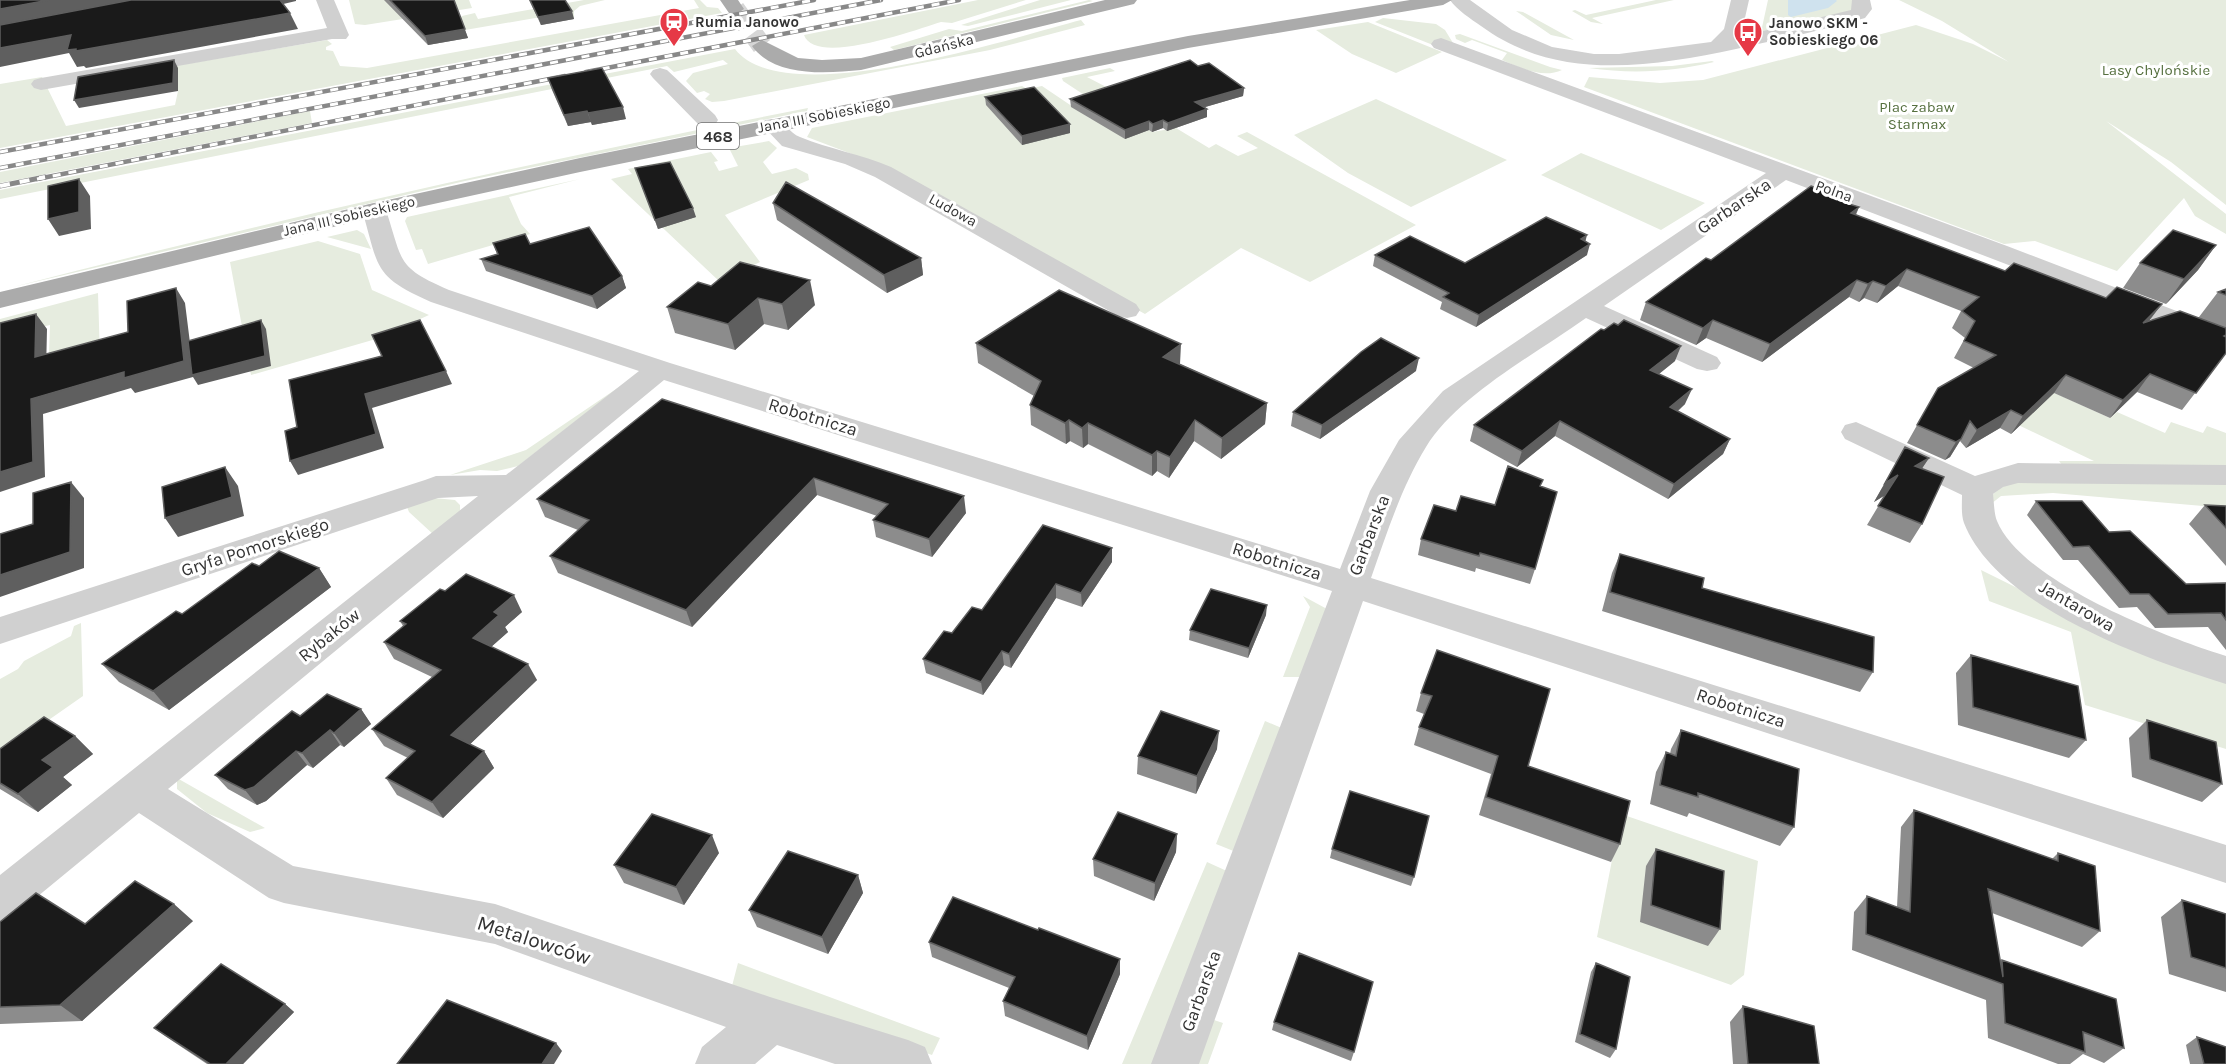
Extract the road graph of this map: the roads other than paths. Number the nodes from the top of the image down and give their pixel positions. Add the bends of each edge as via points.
1 (325, 0) edge
2 (1128, 0) edge
3 (1333, 0) edge
4 (1443, 0) edge
5 (1459, 0) edge
6 (1488, 0) edge
7 (1740, 0) edge
8 (1861, 0) edge
9 (1441, 44) dead end
10 (762, 46) tunnel mouth
11 (1717, 47) junction
12 (1578, 59) junction
13 (1629, 60) junction
14 (660, 74) dead end
15 (41, 84) dead end
16 (1556, 86) junction
17 (707, 120) junction
18 (773, 125) junction
19 (1783, 172) junction
20 (374, 210) junction
21 (0, 279) edge
22 (0, 300) edge
23 (1585, 308) junction
24 (1127, 310) dead end
25 (2226, 340) edge
26 (1707, 363) dead end
27 (660, 369) junction
28 (1856, 432) dead end
29 (2226, 475) edge
30 (513, 484) junction
31 (1977, 490) junction
32 (1350, 584) junction
33 (0, 631) edge
34 (2226, 670) edge
35 (138, 791) junction
36 (2226, 864) edge
37 (0, 901) edge
38 (770, 1020) junction
39 (719, 1064) edge
40 (908, 1064) edge
41 (1174, 1064) edge

1 - 15 street via 339,34
2 - 10 main road, Gdańska via 861,64 795,63 779,59
3 - 17 main road, Jana III Sobieskiego / 468 via 1184,25
4 - 18 main road, Jana III Sobieskiego / 468 via 1188,42
5 - 12 street via 1523,44
6 - 13 street via 1548,40
7 - 11 street via 1733,31
8 - 11 street via 1863,9 1858,14
9 - 16 street, Polna
11 - 13 street via 1671,57
12 - 13 street
12 - 16 street via 1569,76
14 - 17 street
16 - 19 street, Polna
17 - 21 main road, Jana III Sobieskiego / 468 via 421,180
18 - 20 main road, Jana III Sobieskiego / 468
18 - 24 street, Ludowa via 790,141 883,171
19 - 23 street, Garbarska
19 - 25 street, Polna
20 - 22 main road, Jana III Sobieskiego / 468
20 - 27 street, Robotnicza via 393,270 410,283
23 - 26 street
23 - 32 street, Garbarska via 1453,397 1434,416 1414,440 1386,491
27 - 30 street, Rybaków
27 - 32 street, Robotnicza
28 - 31 street
29 - 31 street via 2018,473 1992,480
30 - 33 street, Gryfa Pomorskiego via 436,487
30 - 35 street, Rybaków
31 - 34 street, Jantarowa via 1974,504 1995,546 2046,592 2124,633 2184,658
32 - 36 street, Robotnicza
32 - 41 street, Garbarska
35 - 37 street, Rybaków
35 - 38 street, Metalowców via 284,884 495,924
38 - 39 street
38 - 40 street, Metalowców

